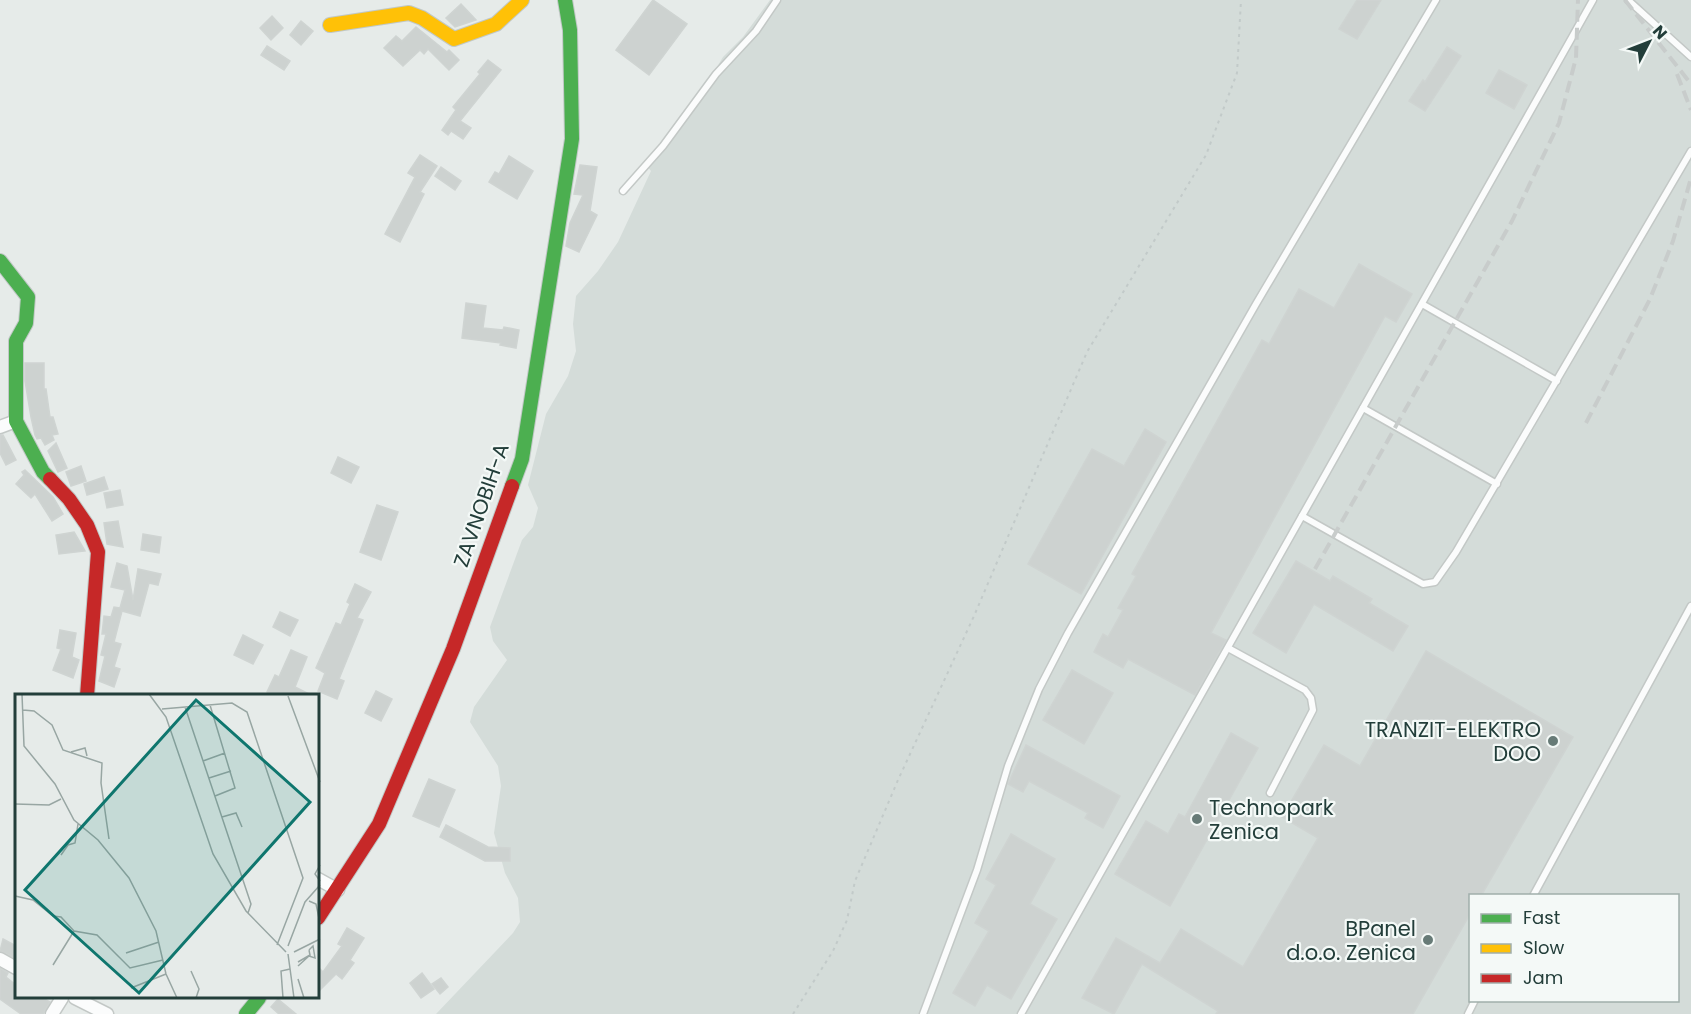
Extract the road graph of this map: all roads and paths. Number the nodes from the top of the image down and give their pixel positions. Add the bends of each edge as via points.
1 (522, 0) edge
2 (564, 0) edge
3 (777, 0) edge
4 (1242, 0) edge
5 (1436, 0) edge
6 (1593, 0) edge
7 (1628, 0) edge
8 (330, 25) dead end
9 (1691, 57) edge
10 (1691, 151) edge
11 (623, 191) dead end
12 (0, 261) edge
13 (1422, 304) junction
14 (1557, 381) junction
15 (1363, 408) junction
16 (16, 421) junction
17 (0, 427) edge
18 (1497, 484) junction
19 (1302, 516) junction
20 (1691, 606) edge
21 (1228, 648) junction
22 (87, 694) edge
23 (1270, 793) dead end
24 (320, 880) edge
25 (338, 890) junction
26 (1534, 894) edge
27 (320, 915) edge
28 (0, 959) edge
29 (15, 967) edge
30 (61, 999) edge
31 (77, 999) edge
32 (258, 999) edge
33 (52, 1014) edge
34 (107, 1014) edge
35 (246, 1014) edge
36 (794, 1014) edge
37 (923, 1014) edge
38 (1021, 1014) edge

1 - 8 main road via 496,24 454,39 409,13
2 - 25 main road, ZAVNOBIH-A via 570,30 572,139 522,459 409,758 379,824
3 - 11 lane via 756,31 716,74 663,146
4 - 36 path via 1237,73 1206,155 1087,352 855,882 848,920
5 - 37 lane via 1068,633 1008,766 977,870
6 - 13 lane
7 - 9 lane
10 - 14 lane
12 - 16 main road via 28,297 26,323 16,341
13 - 14 lane
13 - 15 lane
14 - 18 lane
15 - 18 lane
15 - 19 lane
16 - 17 street
16 - 22 main road via 44,472 87,525 99,552
18 - 19 lane via 1435,582 1423,584
19 - 21 lane
20 - 26 lane
21 - 23 lane via 1305,690 1311,698 1313,710
21 - 38 lane
24 - 25 street
25 - 27 main road, ZAVNOBIH-A
28 - 29 street
30 - 33 street
31 - 34 street
32 - 35 main road

